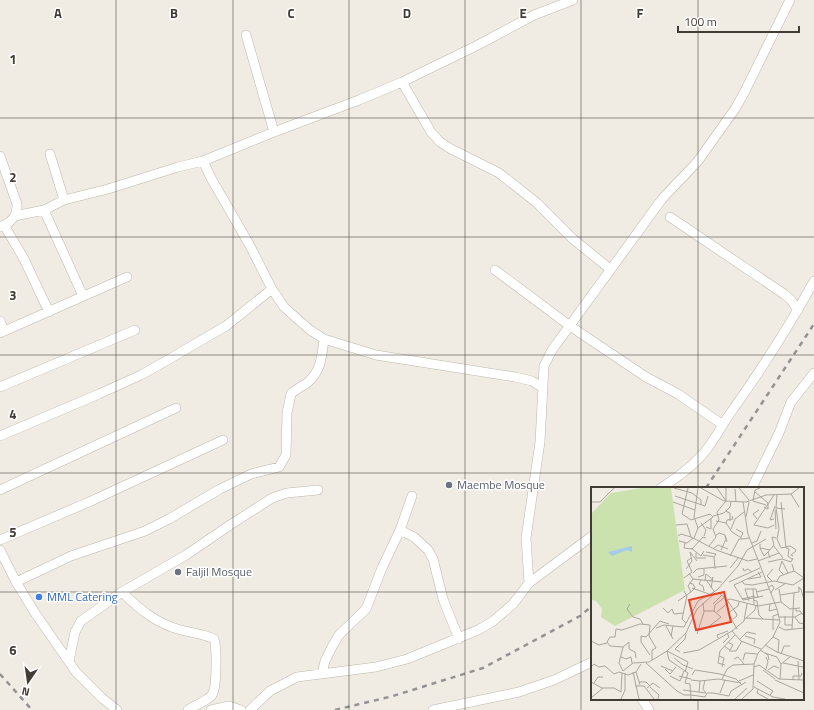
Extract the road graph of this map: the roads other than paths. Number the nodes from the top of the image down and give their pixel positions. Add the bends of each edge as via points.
1 (572, 0) edge
2 (790, 0) edge
3 (246, 35) dead end
4 (402, 82) junction
5 (274, 132) junction
6 (50, 154) dead end
7 (0, 156) edge
8 (203, 161) junction
9 (64, 200) junction
10 (44, 210) junction
11 (16, 216) junction
12 (670, 217) dead end
13 (2, 226) edge
14 (610, 269) junction
15 (495, 270) dead end
16 (127, 277) dead end
17 (814, 281) edge
18 (272, 289) junction
19 (83, 296) junction
20 (798, 310) junction
21 (49, 312) junction
22 (0, 321) edge
23 (570, 326) junction
24 (135, 330) dead end
25 (2, 332) edge
26 (324, 339) junction
27 (544, 366) junction
28 (814, 373) edge
29 (532, 382) junction
30 (0, 387) edge
31 (543, 388) junction
32 (176, 408) dead end
33 (724, 425) junction
34 (0, 436) edge
35 (223, 440) dead end
36 (662, 487) edge
37 (752, 487) edge
38 (0, 490) edge
39 (318, 490) dead end
40 (412, 496) dead end
41 (400, 530) junction
42 (591, 537) edge
43 (0, 540) edge
44 (0, 550) edge
45 (16, 582) junction
46 (529, 582) junction
47 (122, 592) junction
48 (459, 639) junction
49 (69, 661) junction
50 (591, 662) edge
51 (322, 673) junction
52 (643, 700) edge
53 (117, 710) edge
54 (188, 710) edge
55 (211, 710) edge
56 (241, 710) edge
57 (250, 710) edge
58 (433, 710) edge
59 (649, 710) edge

1 - 4 street via 534,15
2 - 14 street via 735,110 698,161 662,198
3 - 5 street
4 - 5 street
4 - 14 street via 431,132 440,142 499,173 537,202 573,239
5 - 8 street
6 - 9 street
7 - 11 street via 17,204
8 - 9 street
8 - 18 street
9 - 10 street
10 - 11 street
10 - 19 street
11 - 13 street
12 - 20 street via 784,294
13 - 21 street via 24,259
14 - 23 street
15 - 23 street
16 - 19 street
17 - 20 street
18 - 26 street via 284,307
18 - 34 street via 226,326 142,375
19 - 21 street
20 - 33 street
21 - 25 street
22 - 25 street
23 - 27 street via 552,350
23 - 33 street
24 - 30 street
26 - 29 street via 376,355 515,377
26 - 45 street via 322,361 318,370 307,383 291,394 287,413 286,455 279,467 251,474 145,531 71,556
27 - 29 street
27 - 31 street
28 - 37 street via 791,402
29 - 31 street
31 - 46 street via 540,442 526,538
32 - 38 street
33 - 36 street via 707,449 687,470
35 - 43 street
39 - 47 street via 286,493 272,498 186,555
40 - 41 street
41 - 48 street via 414,537 428,550
41 - 51 street via 366,609 339,635 325,661
42 - 46 street
44 - 45 street
45 - 49 street
46 - 48 street via 513,604 492,622
47 - 49 street via 80,621
47 - 54 street via 158,621 172,628 214,639 214,693
48 - 51 street via 407,659 376,667
49 - 53 street via 76,672
50 - 58 street via 554,680 519,692
51 - 57 street via 298,677 270,691
52 - 59 street
55 - 56 street via 229,706

